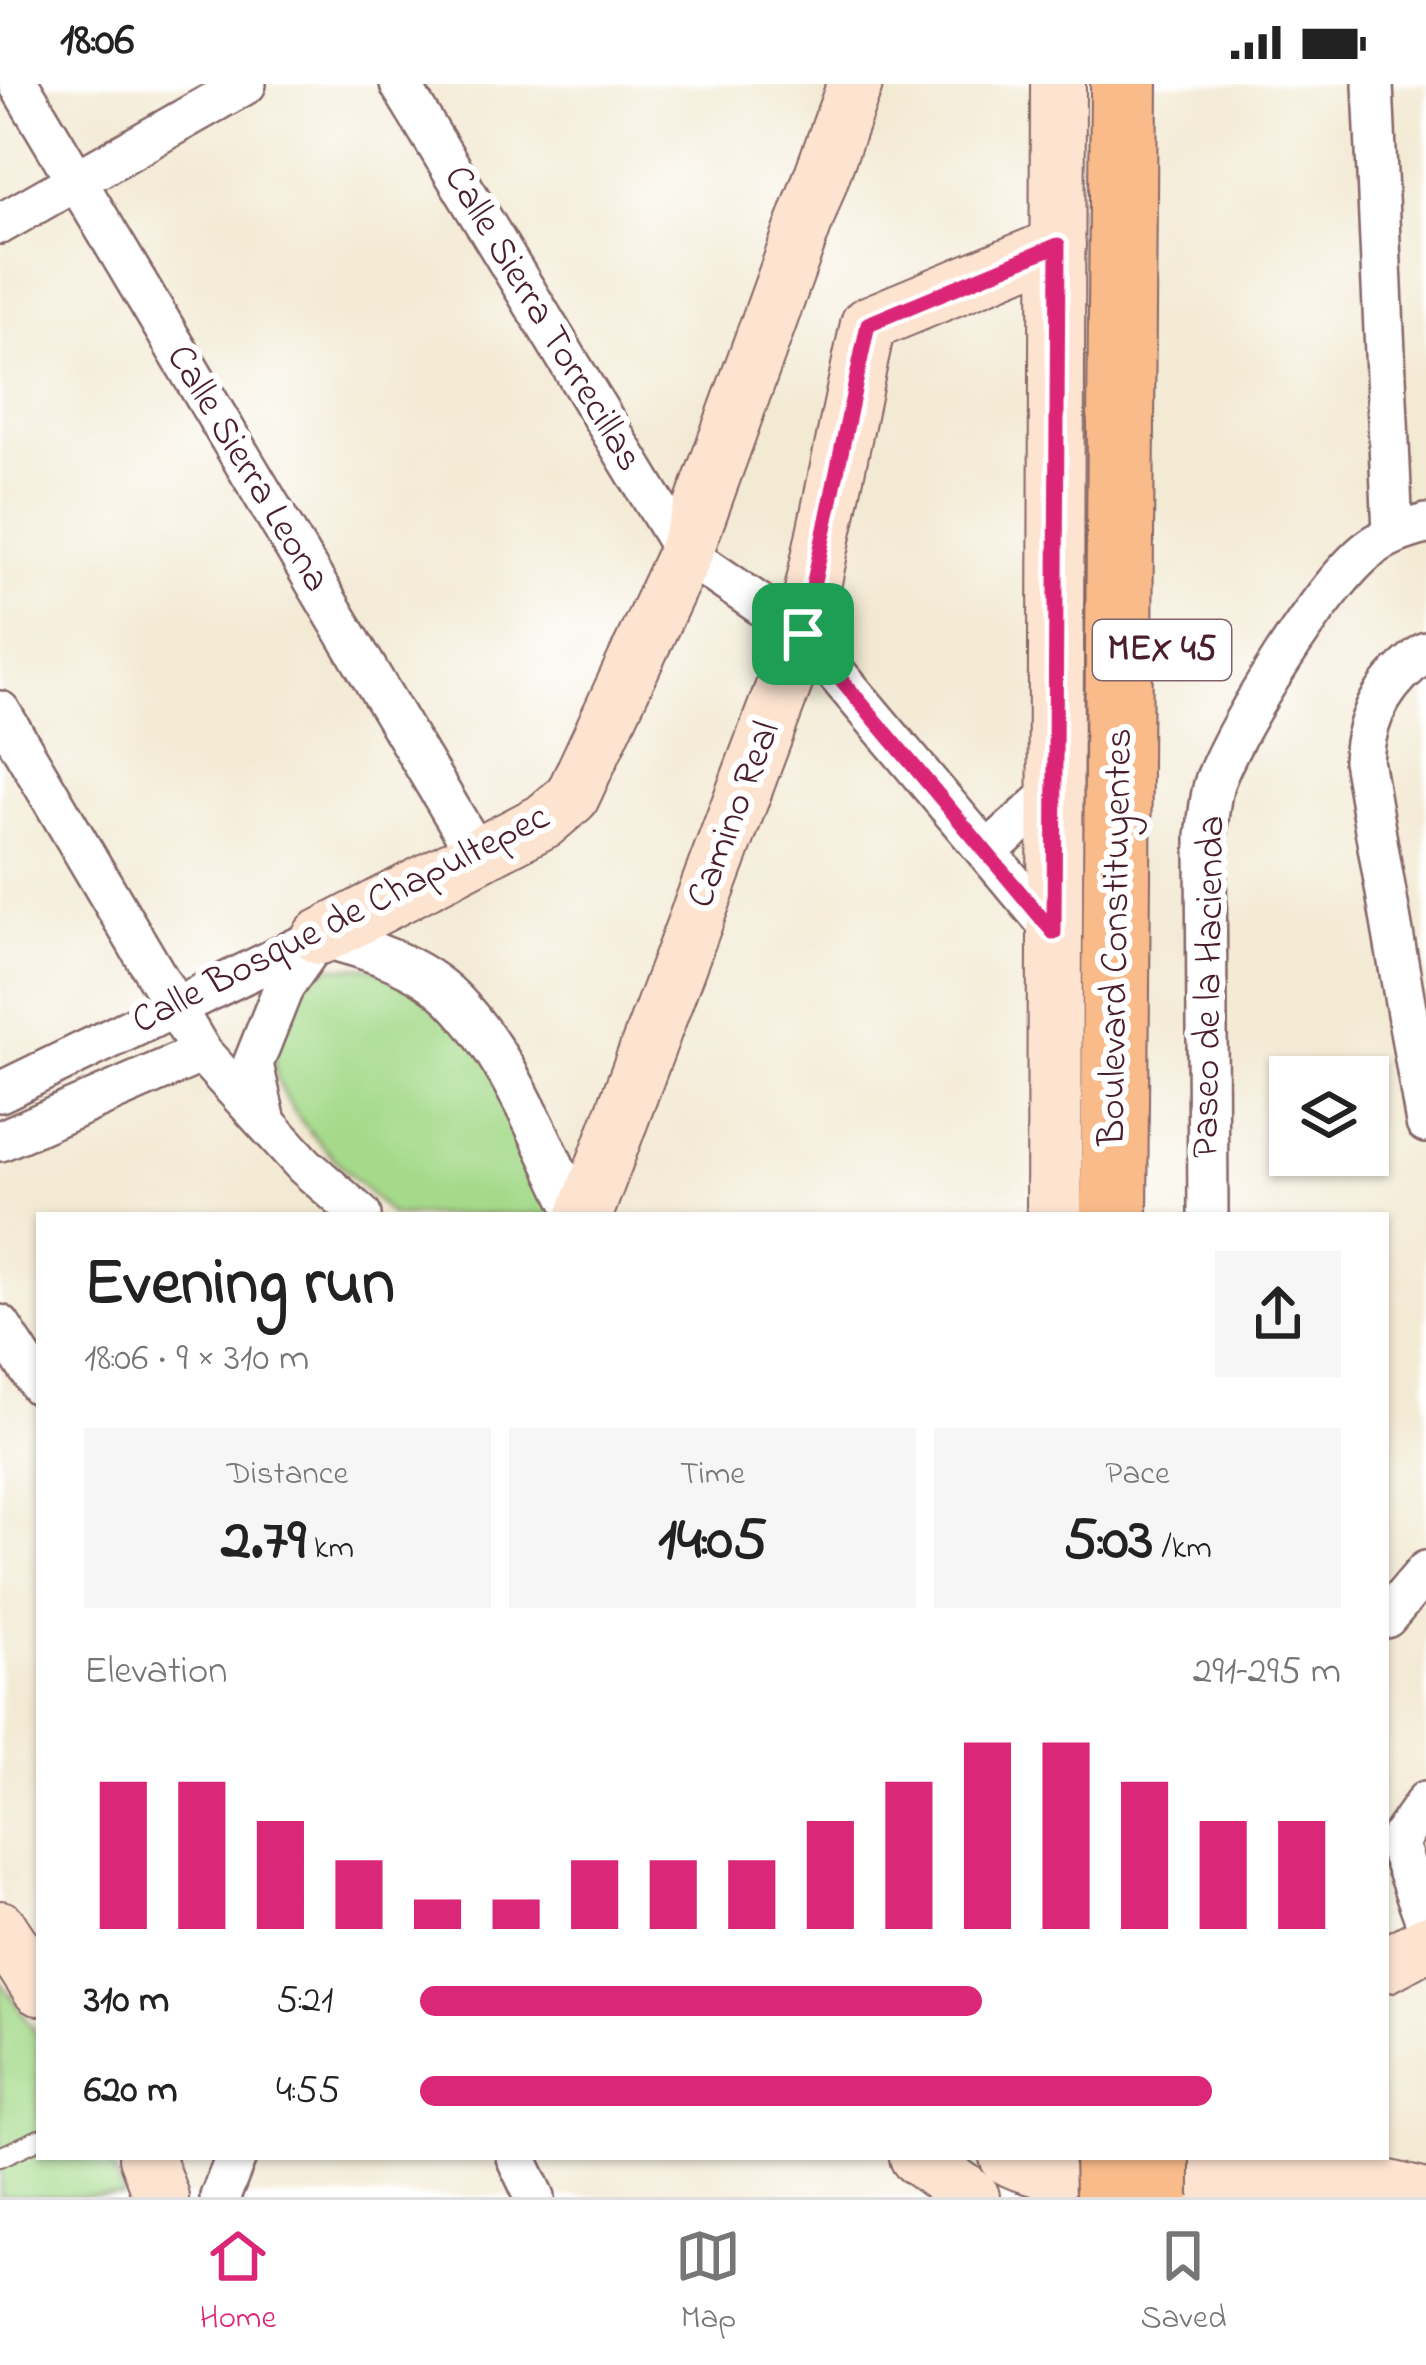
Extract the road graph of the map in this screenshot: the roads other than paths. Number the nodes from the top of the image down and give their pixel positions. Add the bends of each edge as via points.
1 (19, 84) edge
2 (246, 84) edge
3 (400, 84) edge
4 (855, 84) edge
5 (1058, 84) edge
6 (1124, 84) edge
7 (1165, 84) edge
8 (1372, 84) edge
9 (75, 179) junction
10 (0, 224) edge
11 (1058, 245) junction
12 (1410, 528) edge
13 (685, 553) junction
14 (803, 634) junction
15 (1424, 664) edge
16 (0, 711) edge
17 (1056, 790) junction
18 (988, 850) junction
19 (477, 854) junction
20 (1054, 933) junction
21 (320, 937) junction
22 (178, 1008) junction
23 (202, 1053) junction
24 (0, 1092) edge
25 (1426, 1123) edge
26 (267, 1125) junction
27 (0, 1142) edge
28 (358, 1212) edge
29 (579, 1212) edge
30 (582, 1212) edge
31 (1054, 1212) edge
32 (1114, 1212) edge
33 (1160, 1212) edge
34 (1208, 1212) edge
35 (0, 1325) edge
36 (36, 1380) edge
37 (1426, 1570) edge
38 (1389, 1614) edge
39 (1426, 1801) edge
40 (1426, 1922) edge
41 (0, 1928) edge
42 (1426, 1943) edge
43 (1389, 1963) edge
44 (36, 1983) edge
45 (36, 2140) edge
46 (1, 2156) edge
47 (147, 2160) edge
48 (235, 2160) edge
49 (517, 2160) edge
50 (908, 2160) edge
51 (921, 2160) edge
52 (1011, 2160) edge
53 (1108, 2160) edge
54 (1156, 2160) edge
55 (1333, 2177) edge
56 (1241, 2178) edge
57 (161, 2197) edge
58 (220, 2197) edge
59 (535, 2197) edge
60 (923, 2197) edge
61 (972, 2197) edge
62 (1109, 2197) edge
63 (1156, 2197) edge
64 (1426, 2197) edge

1 - 9 street, Calle Sierra Leona
2 - 9 street
3 - 13 street, Calle Sierra Torrecillas
4 - 13 street, Calle Bosque de Chapultepec
5 - 11 street
6 - 32 highway, Boulevard Constituyentes / MEX 45
7 - 33 highway, Boulevard Constituyentes / MEX 45
8 - 12 street
9 - 10 street
9 - 19 street, Calle Sierra Leona
11 - 14 street, Camino Real via 868,324
11 - 17 street
12 - 34 street, Paseo de la Hacienda via 1366,552 1331,588 1236,736 1214,785 1207,836
13 - 14 street
13 - 19 street, Calle Bosque de Chapultepec via 572,797 544,821
14 - 18 street
14 - 30 street, Camino Real
15 - 25 street via 1382,696 1365,726 1363,760
16 - 22 street
17 - 18 street
17 - 20 street
18 - 20 street
19 - 21 street, Calle Bosque de Chapultepec
20 - 31 street
21 - 22 street, Calle Bosque de Chapultepec
21 - 26 street via 284,986 253,1064
21 - 29 street via 365,948 452,998 497,1057
22 - 23 street
22 - 24 street, Calle Bosque de Chapultepec
23 - 26 street
23 - 27 street, Calle Bosque de Chapultepec
26 - 28 street
35 - 36 street
37 - 38 street
39 - 40 street via 1396,1843
41 - 44 street
42 - 43 street
45 - 46 lane
47 - 57 street
48 - 58 street
49 - 59 street
50 - 60 street
51 - 61 street
52 - 56 street via 1074,2179
53 - 62 highway, bridge
54 - 63 highway, bridge
55 - 56 street
55 - 64 street

